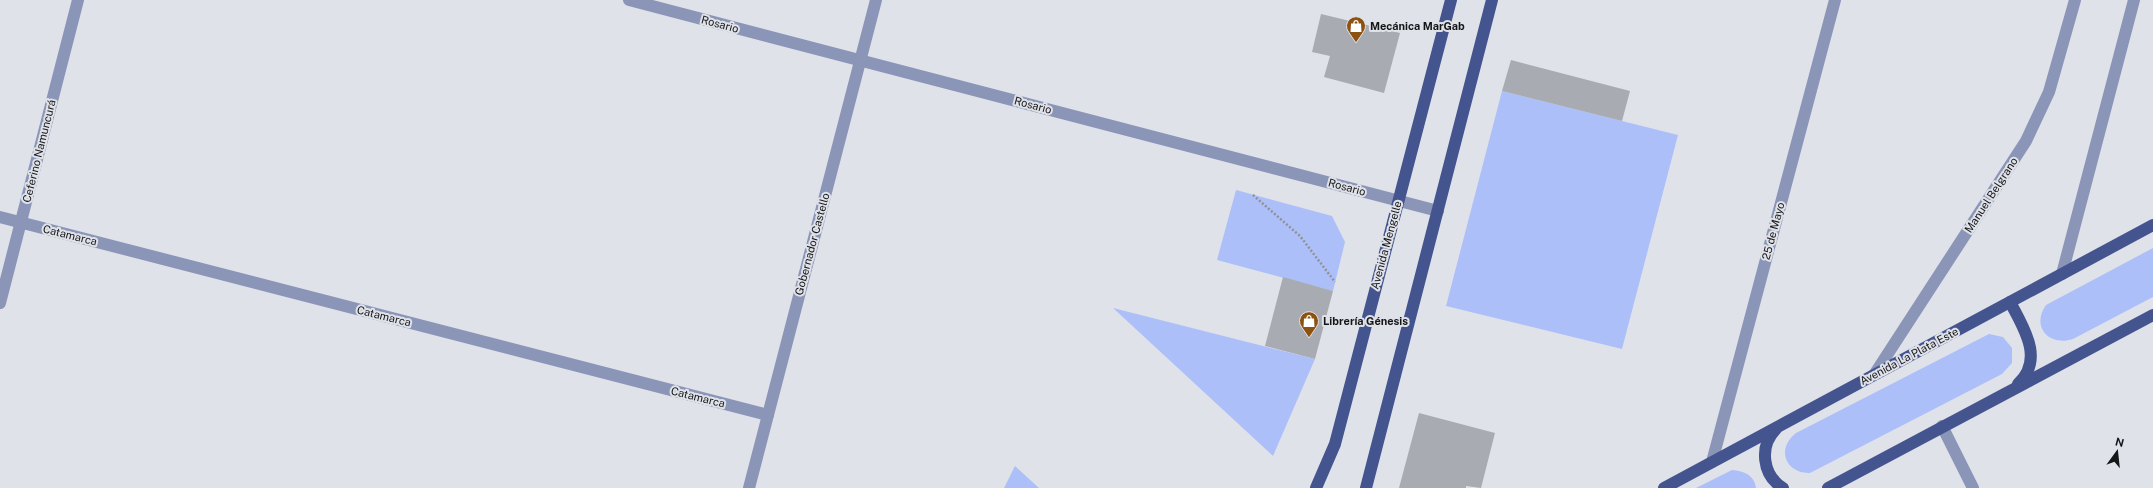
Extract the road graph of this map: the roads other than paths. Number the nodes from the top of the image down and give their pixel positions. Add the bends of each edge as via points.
1 (78, 0) edge
2 (629, 0) edge
3 (876, 0) edge
4 (1451, 0) edge
5 (1492, 0) edge
6 (1834, 0) edge
7 (2075, 0) edge
8 (2134, 0) edge
9 (860, 60) junction
10 (1398, 200) junction
11 (1438, 210) junction
12 (0, 217) edge
13 (21, 222) junction
14 (2153, 225) edge
15 (2062, 274) junction
16 (2010, 302) junction
17 (0, 303) edge
18 (2153, 315) edge
19 (1874, 375) junction
20 (2014, 388) junction
21 (768, 415) junction
22 (1778, 426) junction
23 (1942, 426) junction
24 (1712, 462) junction
25 (749, 488) edge
26 (1316, 488) edge
27 (1366, 488) edge
28 (1664, 488) edge
29 (1783, 488) edge
30 (1828, 488) edge
31 (1973, 488) edge

1 - 13 street, Ceferino Namuncurá
2 - 9 street, Rosario
3 - 9 street, Gobernador Castello
4 - 10 main road, Avenida Mengelle
5 - 11 main road
6 - 24 street, 25 de Mayo
7 - 19 street, Manuel Belgrano via 2049,92 2026,141
8 - 15 street
9 - 10 street, Rosario
9 - 21 street, Gobernador Castello
10 - 11 street, Rosario
10 - 26 main road, Avenida Mengelle via 1334,444
11 - 27 main road
12 - 13 street, Catamarca
13 - 17 street, Ceferino Namuncurá
13 - 21 street, Catamarca
14 - 15 main road, Avenida La Plata Este
15 - 16 main road, Avenida La Plata Este
16 - 19 main road, Avenida La Plata Este
16 - 20 main road via 2026,332 2032,356 2026,374
18 - 20 main road
19 - 22 main road, Avenida La Plata Este
20 - 23 main road
21 - 25 street, Gobernador Castello
22 - 24 main road, Avenida La Plata Este
22 - 29 main road via 1768,439 1765,456 1769,472
23 - 30 main road
23 - 31 street
24 - 28 main road, Avenida La Plata Este

